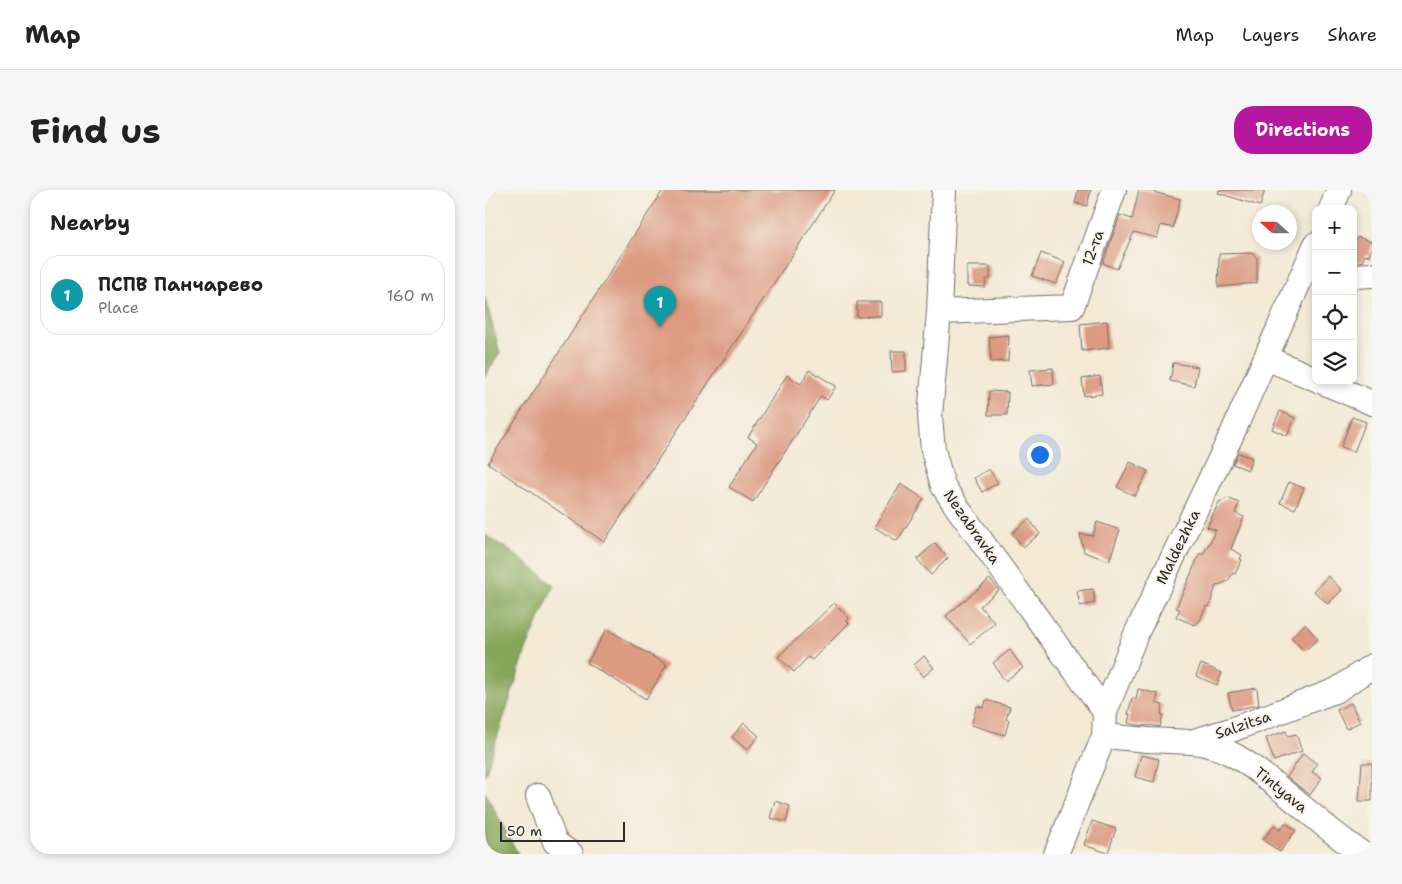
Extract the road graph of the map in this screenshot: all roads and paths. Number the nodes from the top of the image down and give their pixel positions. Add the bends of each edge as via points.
1 (944, 190) edge
2 (1114, 190) edge
3 (1339, 190) edge
4 (1333, 205) edge
5 (1315, 250) edge
6 (1372, 275) edge
7 (1357, 276) edge
8 (1308, 280) edge
9 (939, 312) junction
10 (1266, 358) junction
11 (1312, 377) edge
12 (1330, 385) edge
13 (1372, 403) edge
14 (1372, 666) edge
15 (1105, 712) junction
16 (1103, 736) junction
17 (1191, 742) junction
18 (538, 796) dead end
19 (571, 854) edge
20 (1056, 854) edge
21 (1363, 854) edge

1 - 9 street, Nezabravka
2 - 9 street, 12-та via 1072,307
3 - 4 street
5 - 8 street, Maldezhka
6 - 7 street
8 - 10 street, Maldezhka
9 - 15 street, Nezabravka via 930,416 933,450 943,486
10 - 11 street
10 - 15 street, Maldezhka via 1136,634
12 - 13 street
14 - 17 street, Salzitsa via 1337,690 1234,730
15 - 16 street, Maldezhka
16 - 17 street, Salzitsa
16 - 20 street, Maldezhka
17 - 21 street, Tintyava via 1222,749 1248,763
18 - 19 street via 555,842

